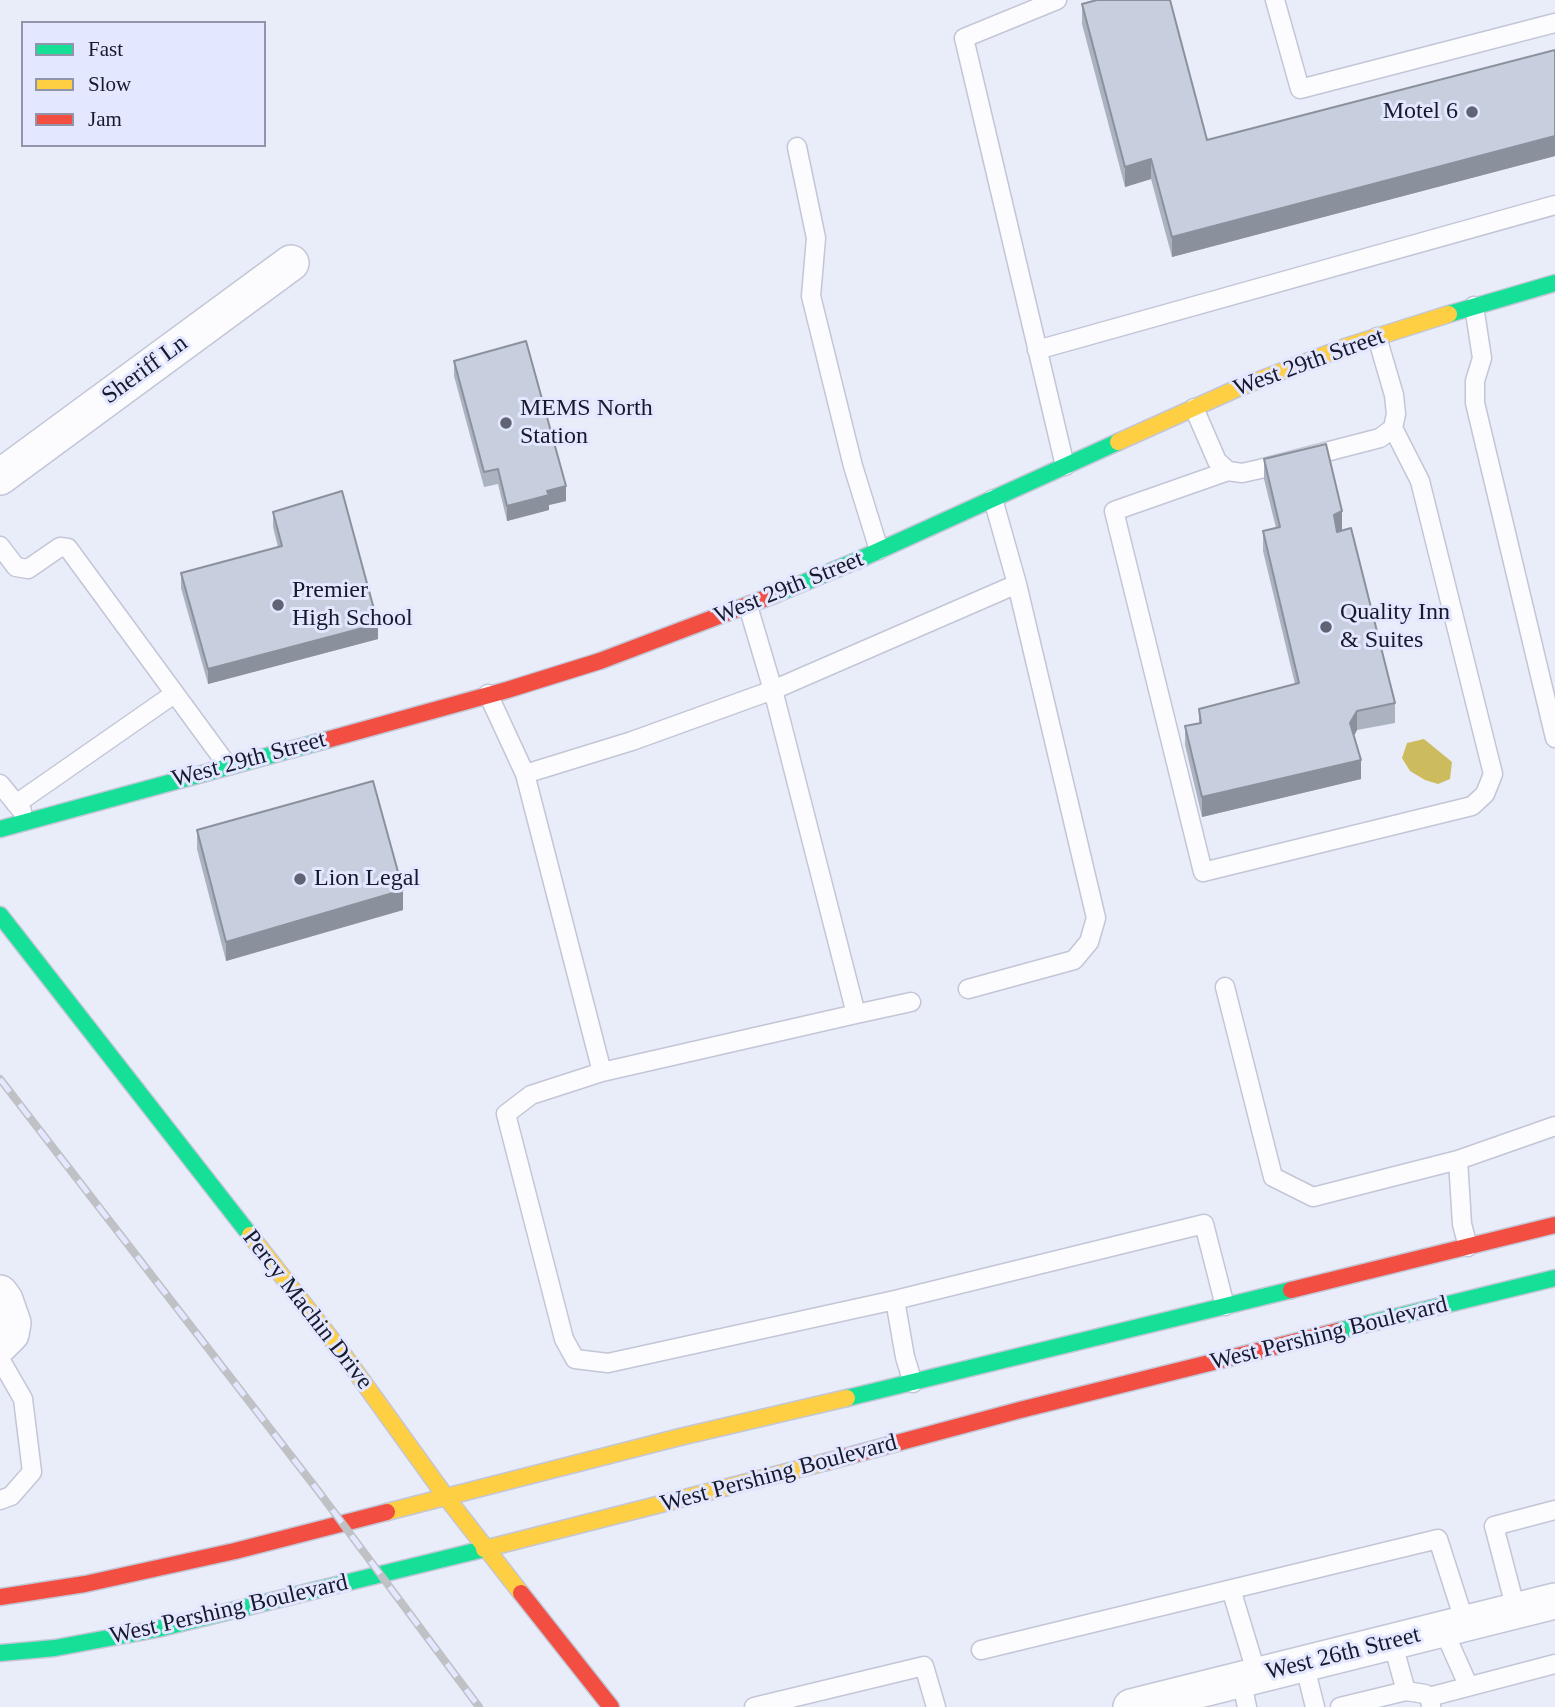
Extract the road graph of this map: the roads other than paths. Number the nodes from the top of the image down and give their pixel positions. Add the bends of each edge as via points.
1 (1057, 0) edge
2 (1275, 0) edge
3 (1555, 23) edge
4 (797, 147) dead end
5 (1555, 205) edge
6 (291, 263) dead end
7 (1555, 283) edge
8 (1474, 306) junction
9 (1377, 337) junction
10 (1037, 349) junction
11 (1194, 408) junction
12 (1393, 428) junction
13 (1065, 466) junction
14 (1228, 471) junction
15 (0, 477) edge
16 (993, 499) junction
17 (0, 546) edge
18 (879, 550) junction
19 (1017, 584) junction
20 (748, 606) junction
21 (772, 690) junction
22 (174, 694) junction
23 (488, 694) junction
24 (1555, 738) edge
25 (228, 766) junction
26 (525, 774) junction
27 (0, 784) edge
28 (16, 804) junction
29 (30, 821) junction
30 (0, 829) edge
31 (0, 915) edge
32 (1225, 987) dead end
33 (968, 989) dead end
34 (911, 1002) dead end
35 (856, 1014) junction
36 (602, 1072) junction
37 (1555, 1126) edge
38 (1458, 1160) junction
39 (1555, 1225) edge
40 (1468, 1247) junction
41 (1555, 1278) edge
42 (895, 1300) junction
43 (1225, 1306) junction
44 (0, 1359) edge
45 (913, 1383) junction
46 (446, 1497) junction
47 (0, 1500) edge
48 (1555, 1510) edge
49 (486, 1548) junction
50 (1231, 1589) junction
51 (0, 1597) edge
52 (1555, 1601) edge
53 (1516, 1610) junction
54 (1454, 1626) junction
55 (1392, 1641) junction
56 (981, 1650) dead end
57 (0, 1653) edge
58 (1304, 1664) junction
59 (1555, 1664) edge
60 (1468, 1685) junction
61 (1248, 1687) edge
62 (1406, 1690) junction
63 (1430, 1702) edge
64 (611, 1707) edge
65 (754, 1707) edge
66 (936, 1707) edge
67 (1131, 1707) edge
68 (1315, 1707) edge
69 (1340, 1707) edge

1 - 10 lane via 964,38
2 - 3 lane via 1300,89
4 - 18 lane via 816,238 811,296
5 - 10 lane
6 - 15 street, Sheriff Ln
7 - 8 main road, West 29th Street
8 - 9 main road, West 29th Street
8 - 24 lane via 1482,358 1475,403
9 - 11 main road, West 29th Street
9 - 12 lane via 1394,395
10 - 13 lane
11 - 13 main road, West 29th Street
11 - 14 lane via 1217,461
12 - 14 lane via 1380,438 1242,473
12 - 14 lane via 1420,481 1493,774 1485,794 1472,806 1203,872 1114,511
13 - 16 main road, West 29th Street
16 - 18 main road, West 29th Street
16 - 19 lane
17 - 22 lane via 16,567 28,569 60,547 68,548
18 - 20 main road, West 29th Street
19 - 21 lane
19 - 33 lane via 1096,918 1089,942 1074,960
20 - 21 lane
20 - 23 main road, West 29th Street via 600,661
21 - 26 lane
21 - 35 lane
22 - 25 lane
22 - 28 lane
23 - 25 main road, West 29th Street
23 - 26 lane
25 - 29 main road, West 29th Street
26 - 36 lane
27 - 28 lane
28 - 29 lane
29 - 30 main road, West 29th Street
31 - 46 main road, Percy Machin Drive via 343,1354
32 - 38 lane via 1273,1177 1313,1197
34 - 35 lane
35 - 36 lane
36 - 42 lane via 531,1095 506,1114 564,1339 575,1359 608,1363
37 - 38 lane
38 - 40 lane
39 - 40 main road, West Pershing Boulevard
40 - 43 main road, West Pershing Boulevard
41 - 49 main road, West Pershing Boulevard
42 - 43 lane via 1204,1224
42 - 45 lane
43 - 45 main road, West Pershing Boulevard
44 - 47 lane via 23,1399 32,1472 11,1496
45 - 46 main road, West Pershing Boulevard
46 - 49 main road, Percy Machin Drive
46 - 51 main road, West Pershing Boulevard via 221,1554
48 - 53 lane via 1494,1526
49 - 57 main road, West Pershing Boulevard via 157,1629
49 - 64 main road, Percy Machin Drive
50 - 54 lane via 1438,1539
50 - 56 lane
50 - 61 lane
52 - 53 street, West 26th Street
53 - 54 street, West 26th Street
54 - 55 street, West 26th Street
54 - 60 lane
55 - 58 street, West 26th Street
55 - 62 lane
58 - 61 street, West 26th Street
58 - 68 lane
59 - 60 lane
60 - 63 lane
61 - 67 street, West 26th Street
62 - 63 lane via 1418,1691
62 - 69 lane
65 - 66 lane via 924,1666

